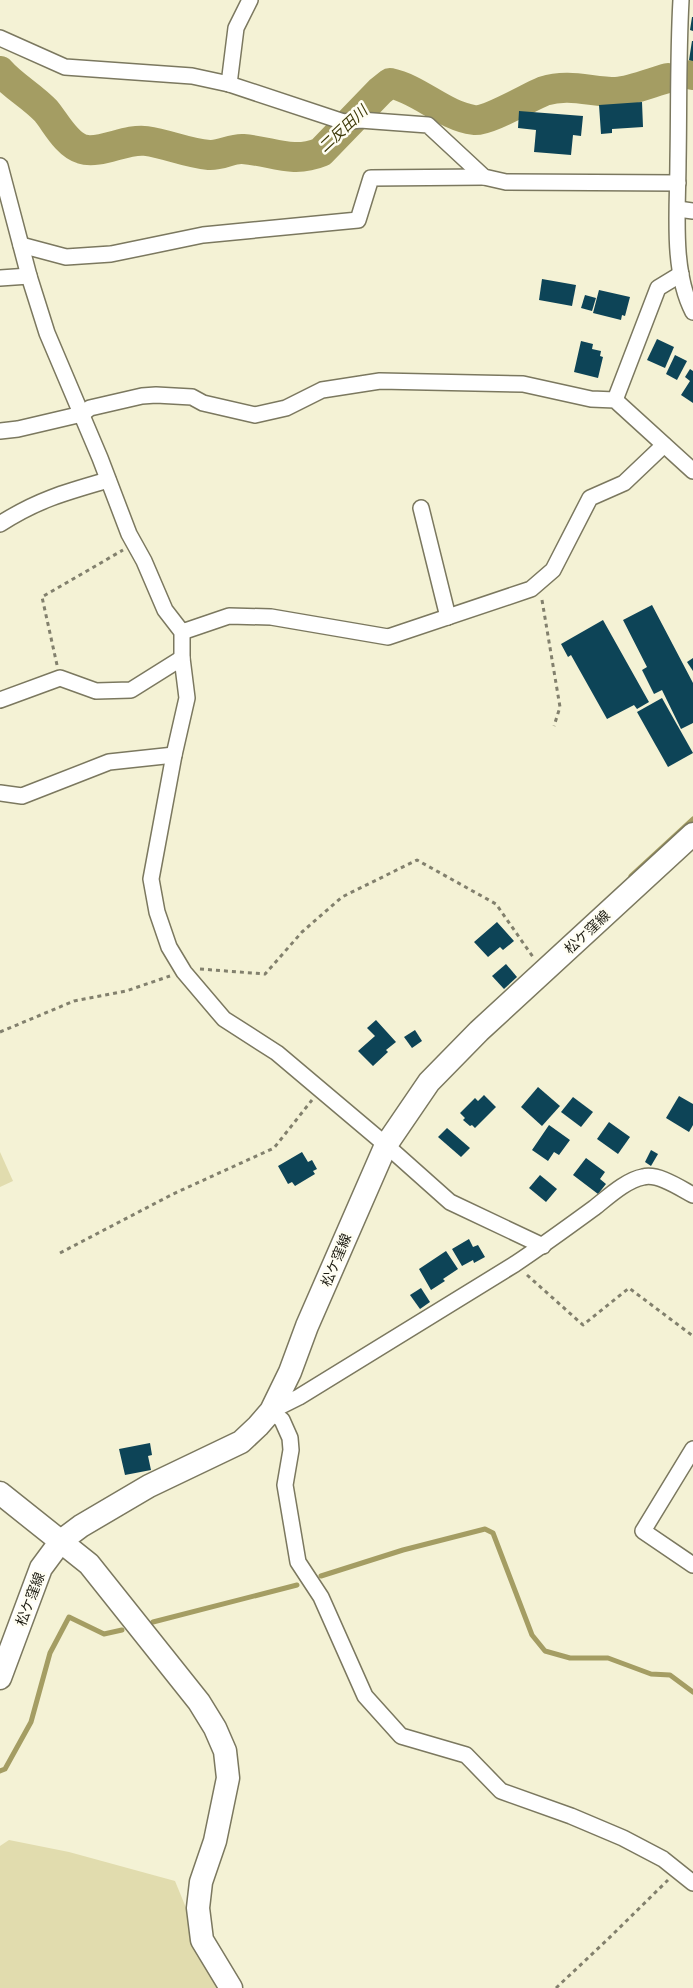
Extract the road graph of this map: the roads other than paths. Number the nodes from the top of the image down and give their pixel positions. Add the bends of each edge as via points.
1 (250, 0) edge
2 (681, 0) edge
3 (0, 38) edge
4 (229, 84) junction
5 (0, 166) edge
6 (484, 177) junction
7 (678, 183) junction
8 (678, 209) junction
9 (693, 211) edge
10 (21, 246) junction
11 (681, 274) junction
12 (28, 276) junction
13 (0, 278) edge
14 (693, 312) edge
15 (615, 400) junction
16 (82, 414) junction
17 (0, 431) edge
18 (664, 445) junction
19 (693, 471) edge
20 (108, 480) junction
21 (421, 508) dead end
22 (0, 524) edge
23 (448, 617) junction
24 (182, 632) junction
25 (182, 658) junction
26 (0, 700) edge
27 (174, 755) junction
28 (0, 793) edge
29 (693, 834) edge
30 (386, 1144) junction
31 (693, 1195) edge
32 (543, 1246) junction
33 (271, 1411) junction
34 (693, 1449) edge
35 (0, 1493) edge
36 (61, 1541) junction
37 (693, 1565) edge
38 (0, 1678) edge
39 (693, 1883) edge
40 (230, 1988) edge

1 - 4 street via 236,28
2 - 7 street
3 - 4 street via 65,67 192,76
4 - 6 street via 344,122 360,120 428,125
5 - 10 street
6 - 7 street via 506,182
6 - 10 street via 371,178 358,220 203,235 111,254 66,257
7 - 8 street
8 - 9 street
8 - 11 street
10 - 12 street
11 - 14 street
11 - 15 street via 658,288
12 - 13 street
12 - 16 street via 47,333
15 - 16 street via 592,399 523,384 380,381 322,390 286,408 255,415 203,403 192,397 156,395 90,408
15 - 18 street
16 - 17 street
16 - 20 street
18 - 19 street
18 - 23 street via 624,482 590,498 553,570 540,582 531,589
20 - 22 street via 64,492 25,508
20 - 24 street via 165,610
21 - 23 street
23 - 24 street via 388,637 271,617 229,616
24 - 25 street
25 - 26 street via 131,690 96,691 60,678
25 - 27 street via 187,698
27 - 28 street via 109,762 22,796
27 - 30 street via 151,879 156,912 169,947 184,972 224,1019 277,1053
29 - 30 street, 松ケ窪線 via 479,1031 429,1082
30 - 32 street via 450,1202
30 - 33 street, 松ケ窪線
31 - 32 street via 657,1178 643,1176 622,1187
32 - 33 street
33 - 36 street, 松ケ窪線 via 241,1442 149,1486
33 - 39 street via 282,1420 290,1438 285,1486 298,1562 321,1597 365,1696 401,1736 466,1755 502,1791 623,1838 663,1859
34 - 37 street via 643,1531
35 - 36 street
36 - 38 street, 松ケ窪線 via 40,1568
36 - 40 street via 89,1564 198,1702 225,1751 228,1778 215,1840 201,1882 198,1908 202,1940

